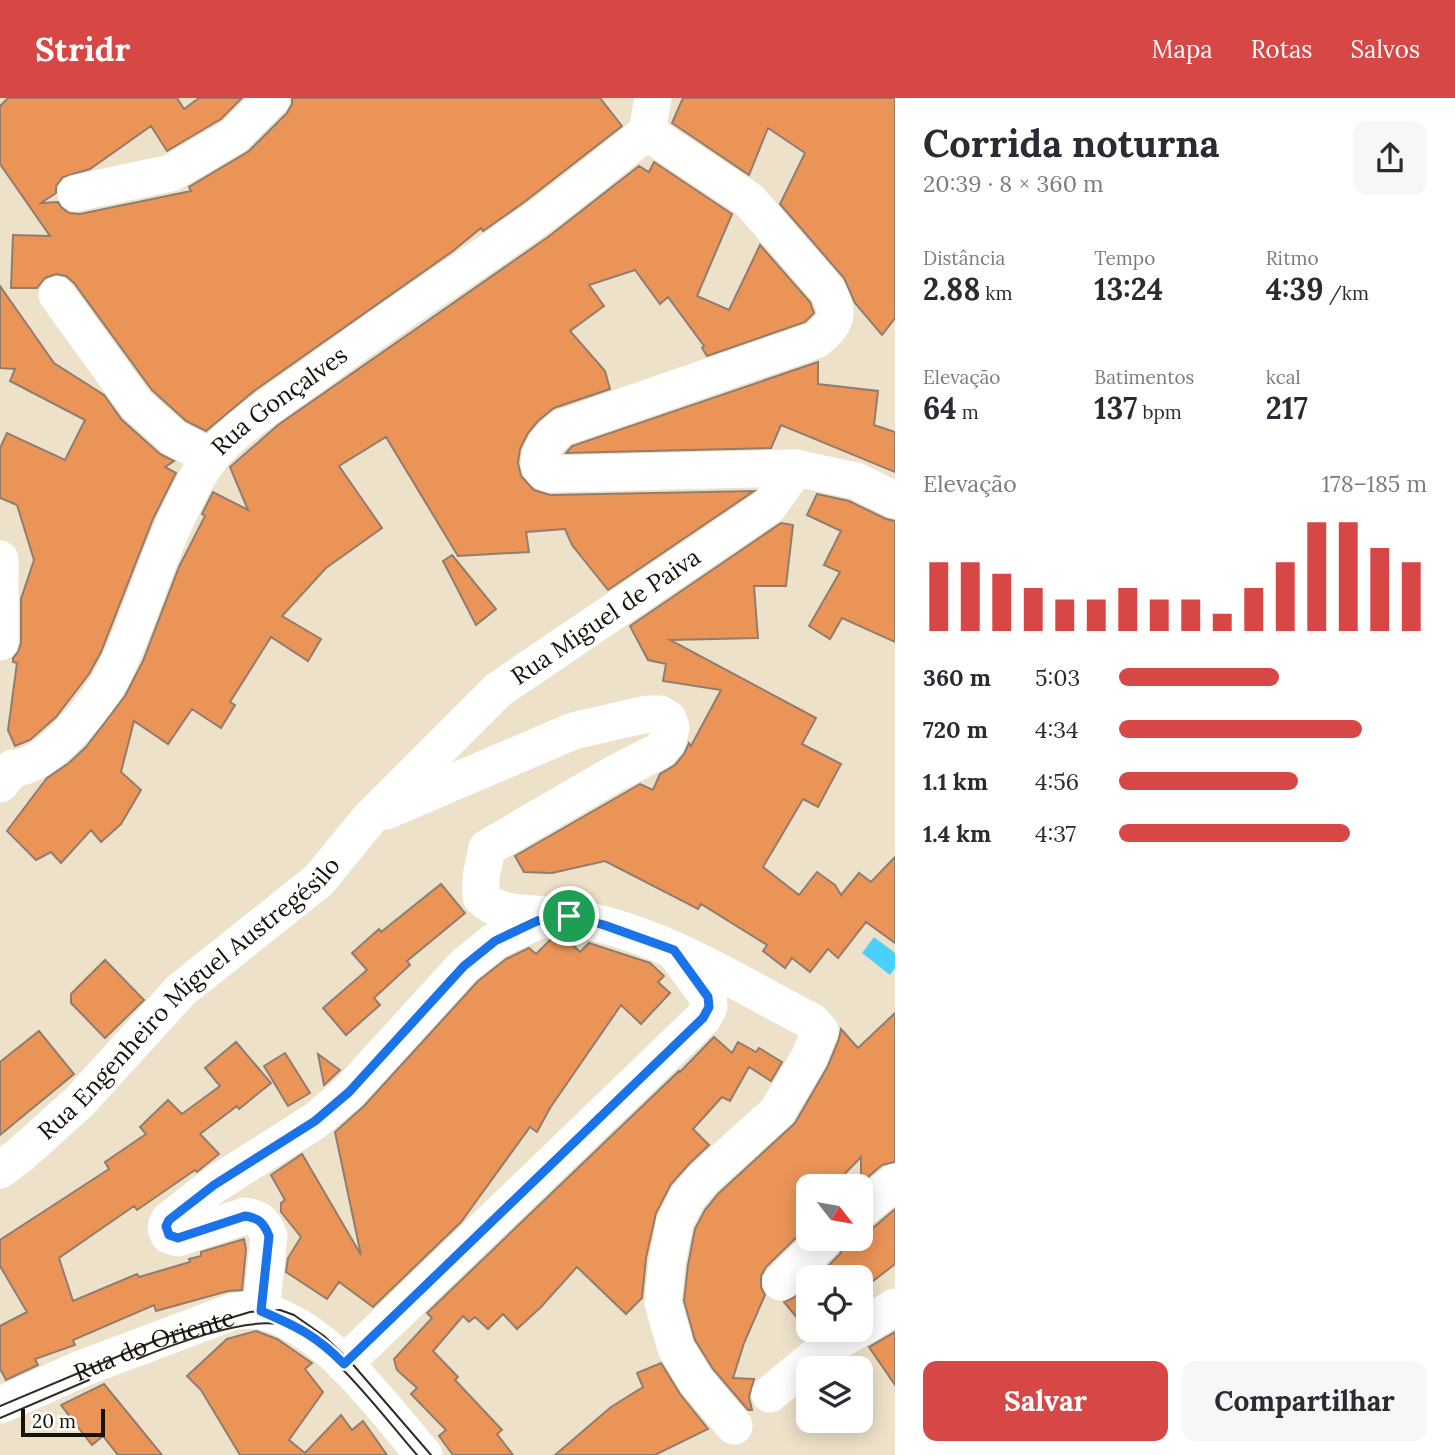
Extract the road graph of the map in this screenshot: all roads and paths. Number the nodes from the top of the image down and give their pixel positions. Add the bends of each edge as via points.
1 (272, 98) edge
2 (650, 115) edge
3 (76, 193) dead end
4 (57, 295) dead end
5 (211, 457) junction
6 (796, 468) junction
7 (895, 500) edge
8 (0, 559) edge
9 (0, 642) edge
10 (4, 769) edge
11 (369, 819) junction
12 (569, 916) junction
13 (674, 950) junction
14 (0, 1170) edge
15 (895, 1182) edge
16 (873, 1200) edge
17 (813, 1251) edge
18 (781, 1282) dead end
19 (895, 1307) edge
20 (261, 1311) junction
21 (873, 1320) edge
22 (836, 1342) edge
23 (344, 1364) junction
24 (769, 1394) dead end
25 (0, 1405) edge
26 (734, 1426) dead end
27 (424, 1455) edge

1 - 3 street via 234,136 171,173
2 - 5 street, Rua Gonçalves via 535,220 351,347 243,427
2 - 6 street via 749,200 828,291 835,319 816,340 561,428 540,453 539,465 550,474
4 - 5 street via 136,404 174,438
5 - 10 street, Rua Gonçalves via 166,540 113,674 98,698 50,751 33,763
6 - 7 street via 856,481
6 - 11 street, Rua Miguel de Paiva via 769,506 498,690
8 - 9 street
11 - 12 street via 573,731 660,714 671,727 668,741 659,751 487,848 481,877 485,901 505,910
11 - 14 street, Rua Engenheiro Miguel Austregésilo via 318,880 181,990 79,1102
12 - 13 street
12 - 20 street via 537,921 495,941 464,966 349,1092 315,1121 214,1185 169,1220 166,1231 178,1238 245,1216 265,1225 269,1236
13 - 23 street via 708,997 703,1018
13 - 26 street via 817,1025 820,1031 777,1112 729,1153 687,1198 675,1222 663,1303 676,1348 696,1381
15 - 16 street
17 - 18 street
19 - 21 street
20 - 23 street, Rua do Oriente via 325,1344
20 - 25 street, Rua do Oriente via 235,1311 83,1368
22 - 24 street
23 - 27 street, Rua do Oriente

